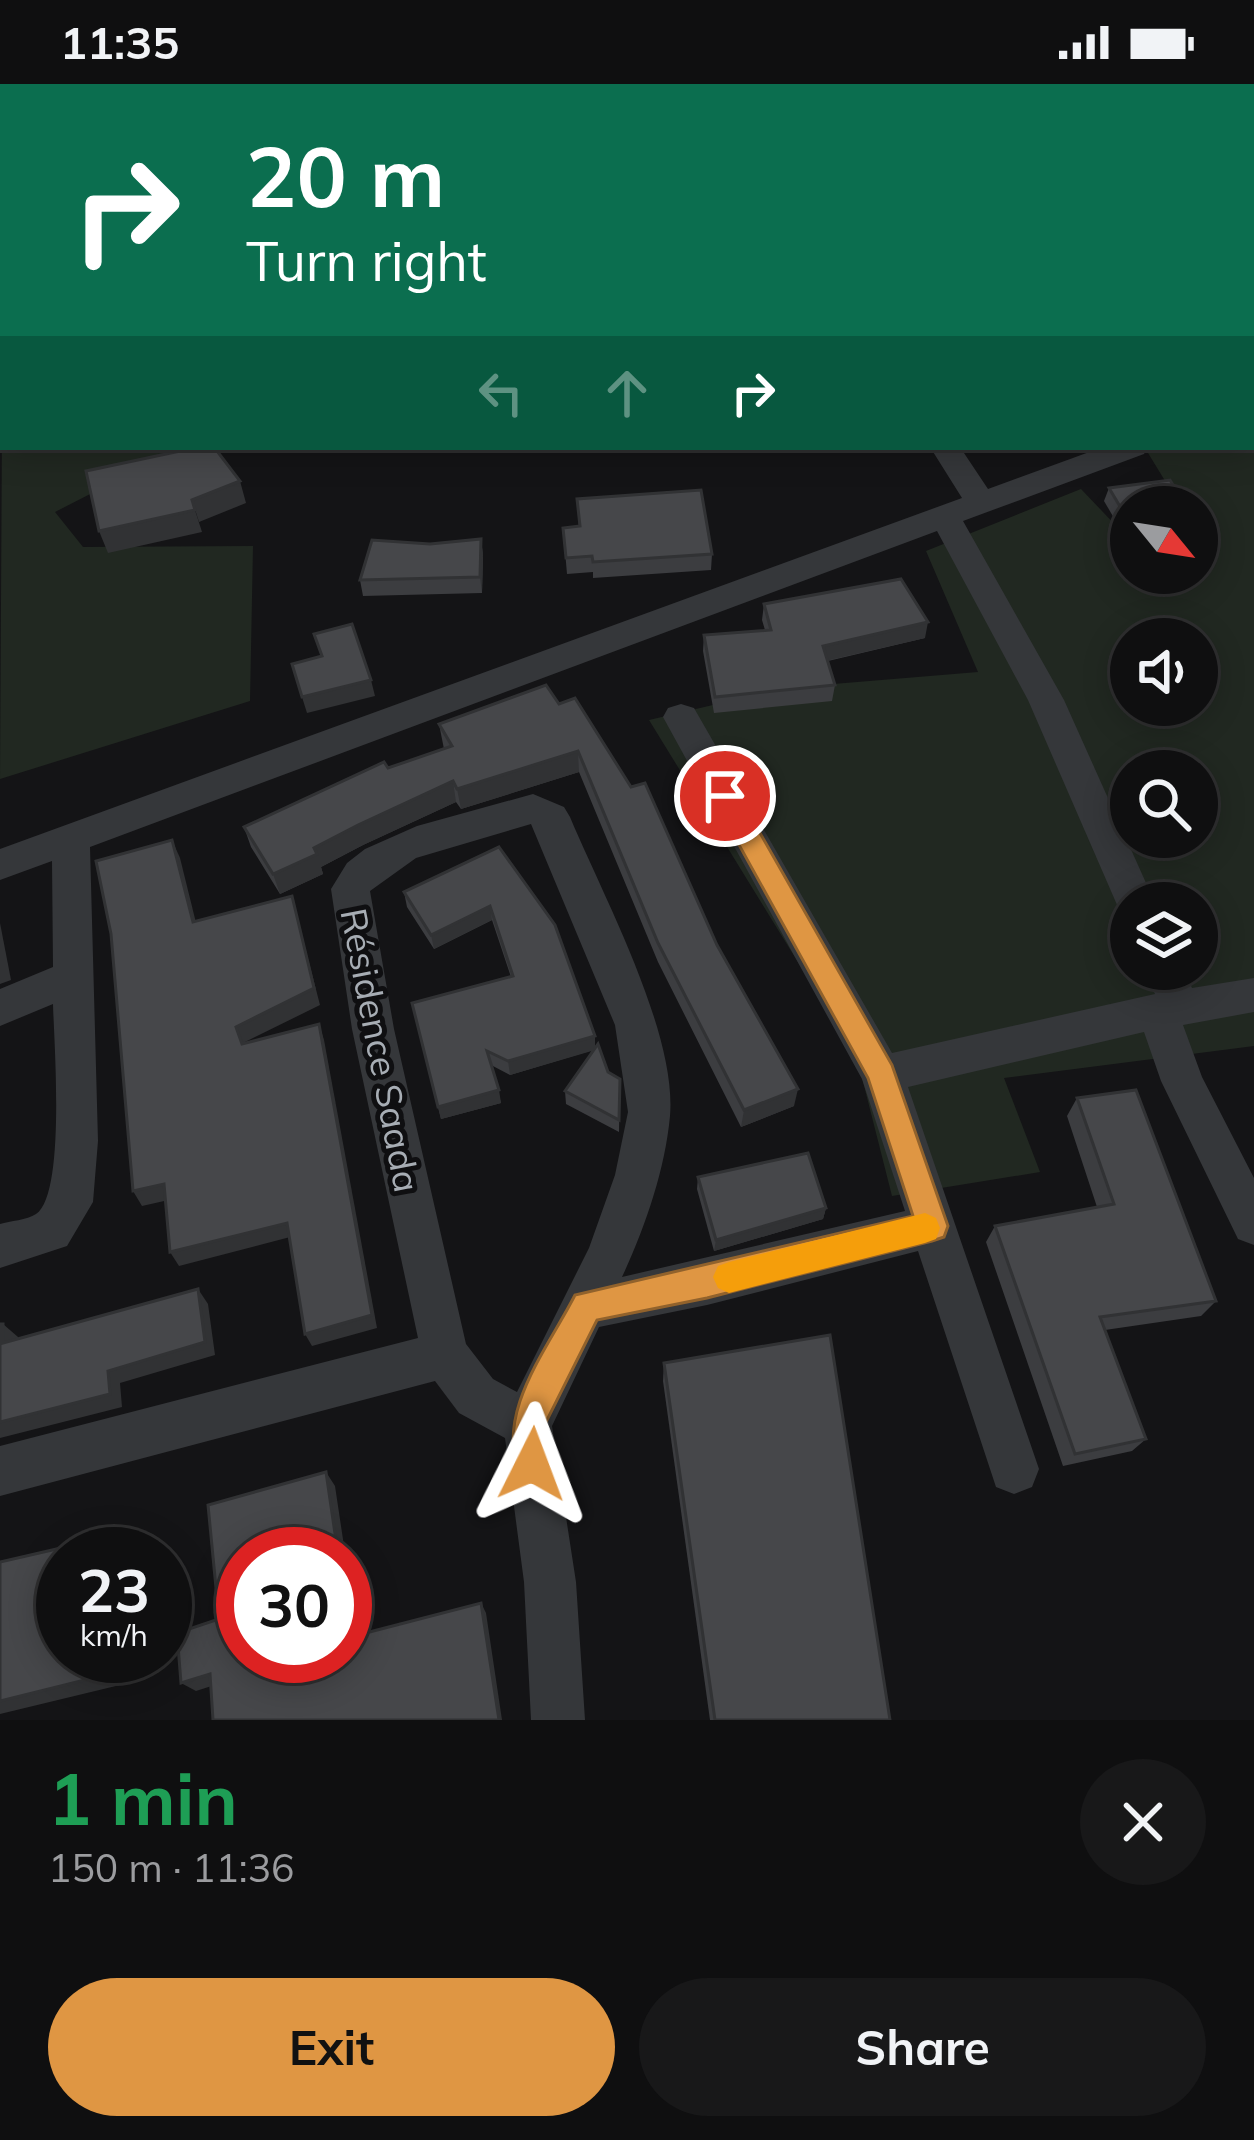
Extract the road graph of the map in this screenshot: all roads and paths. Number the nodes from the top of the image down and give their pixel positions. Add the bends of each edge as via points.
1 (947, 450) edge
2 (1124, 450) edge
3 (980, 502) junction
4 (945, 517) junction
5 (681, 717) dead end
6 (71, 839) junction
7 (0, 865) edge
8 (1126, 882) edge
9 (73, 977) junction
10 (1254, 995) edge
11 (1167, 996) edge
12 (0, 1008) edge
13 (882, 1074) junction
14 (1254, 1224) edge
15 (932, 1226) junction
16 (0, 1246) edge
17 (587, 1306) junction
18 (445, 1355) junction
19 (527, 1424) junction
20 (1014, 1469) dead end
21 (0, 1471) edge
22 (558, 1720) edge

1 - 3 street
2 - 3 street
3 - 4 street
4 - 6 street
4 - 8 street via 1046,700
5 - 13 street
6 - 7 street
6 - 9 street
9 - 12 street
9 - 16 street via 71,1202 51,1232
10 - 11 street
11 - 13 street
11 - 14 street via 1182,1081
13 - 15 street
15 - 17 street
15 - 20 street
17 - 18 street, Résidence Saada via 637,1174 648,1078 605,939 551,817 539,809 367,864 352,881
17 - 19 street
18 - 19 street, Résidence Saada via 476,1396
18 - 21 street
19 - 22 street via 550,1582

